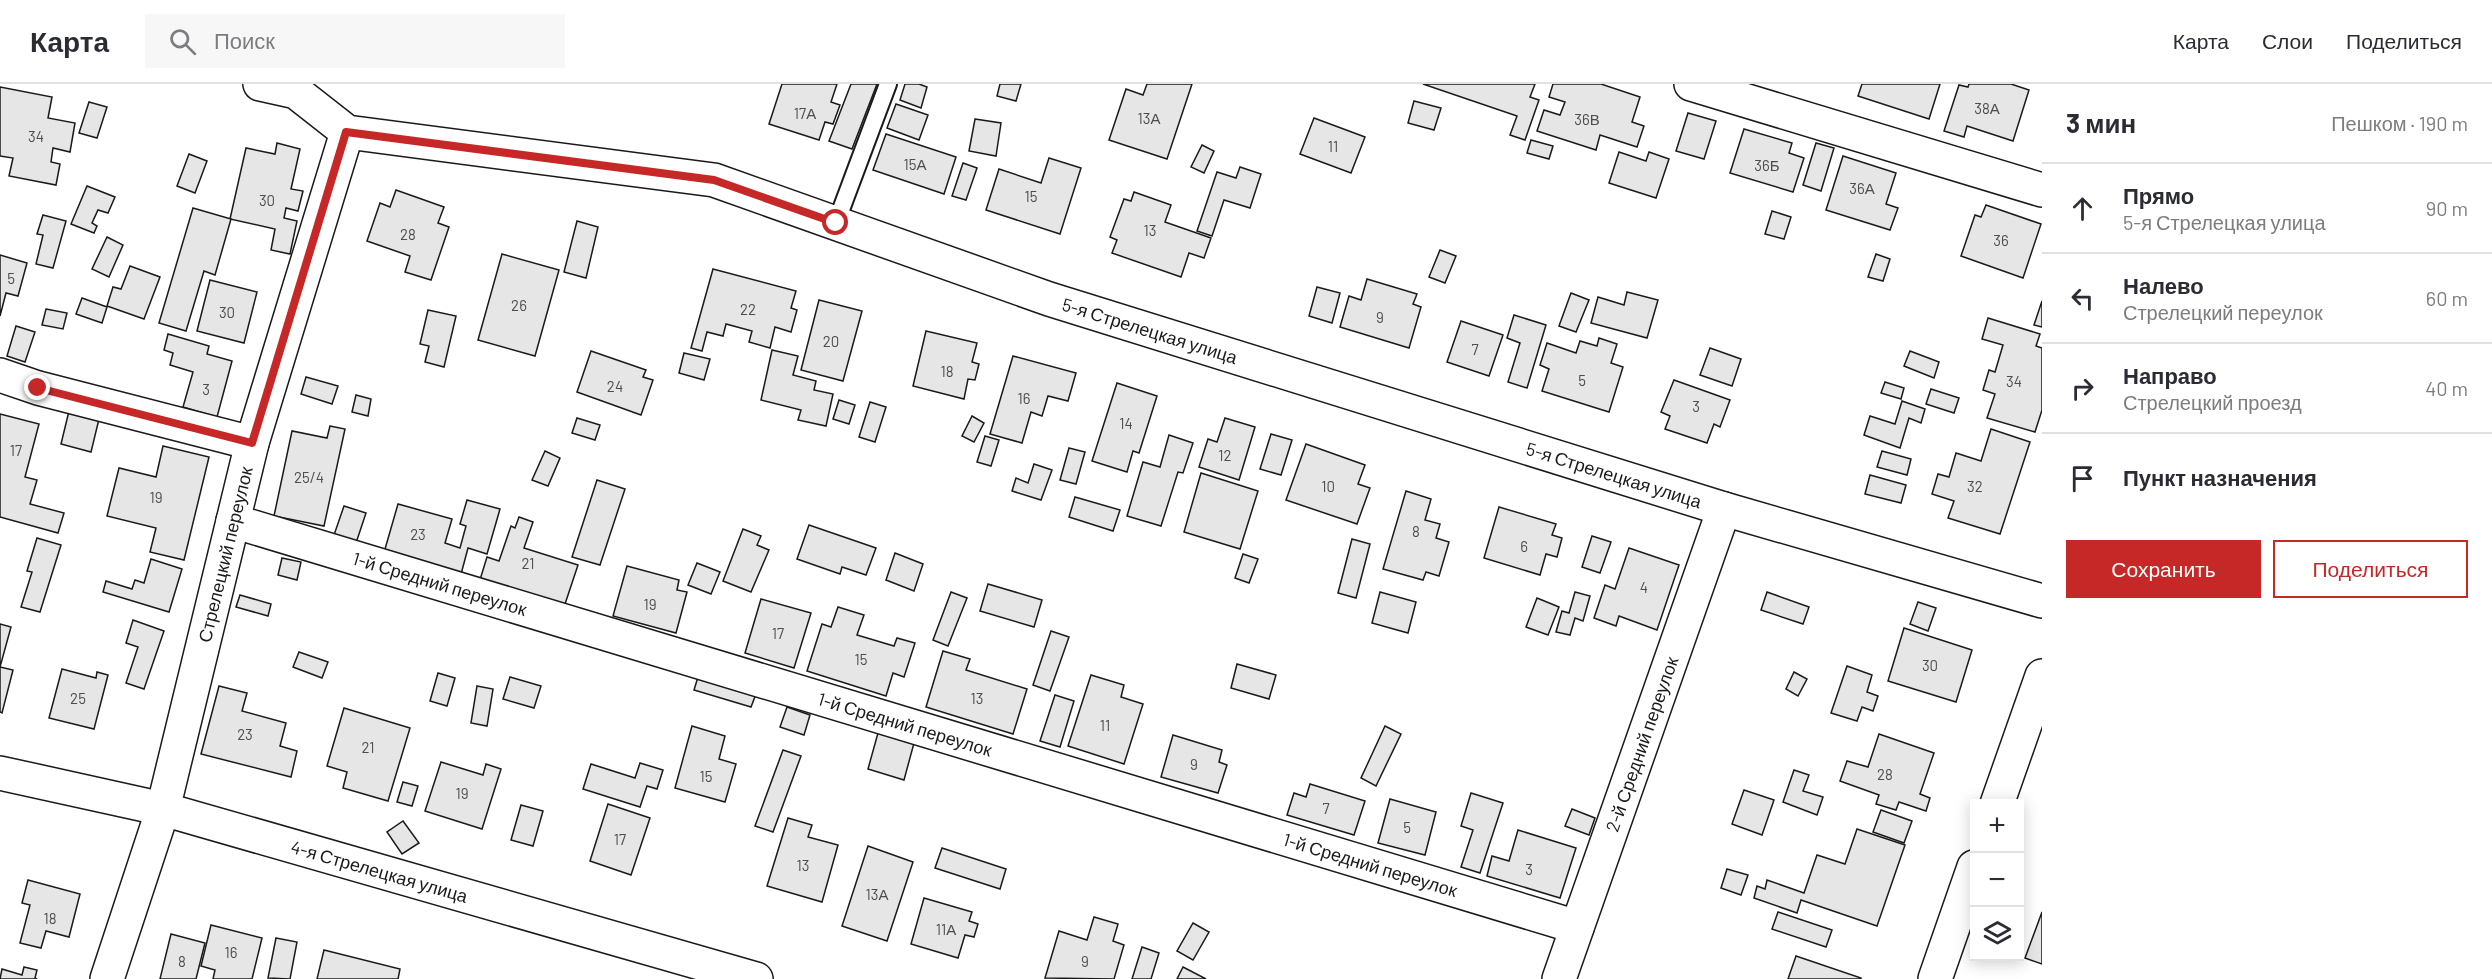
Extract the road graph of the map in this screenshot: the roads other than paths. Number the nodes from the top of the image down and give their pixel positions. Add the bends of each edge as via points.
1 (260, 84) edge
2 (888, 84) edge
3 (1691, 84) edge
4 (346, 132) junction
5 (2042, 190) edge
6 (836, 223) junction
7 (0, 375) edge
8 (252, 443) junction
9 (1724, 509) junction
10 (233, 521) junction
11 (2042, 601) edge
12 (2042, 676) edge
13 (0, 773) edge
14 (1999, 799) edge
15 (163, 809) junction
16 (1970, 878) edge
17 (1577, 927) junction
18 (107, 979) edge
19 (756, 979) edge
20 (1559, 979) edge
21 (1935, 979) edge

1 - 4 street via 296,93
2 - 6 lane
3 - 5 street
4 - 6 street, 5-я Стрелецкая улица via 714,180
4 - 8 street, Стрелецкий переулок
6 - 9 street, 5-я Стрелецкая улица via 1049,299
7 - 8 street
8 - 10 street, Стрелецкий переулок
9 - 11 street, 5-я Стрелецкая улица
9 - 17 street, 2-й Средний переулок
10 - 15 street, Стрелецкий переулок
10 - 17 street, 1-й Средний переулок
12 - 14 street
13 - 15 street, 4-я Стрелецкая улица
15 - 18 street, Стрелецкий переулок
15 - 19 street, 4-я Стрелецкая улица
16 - 21 street
17 - 20 street, 2-й Средний переулок

